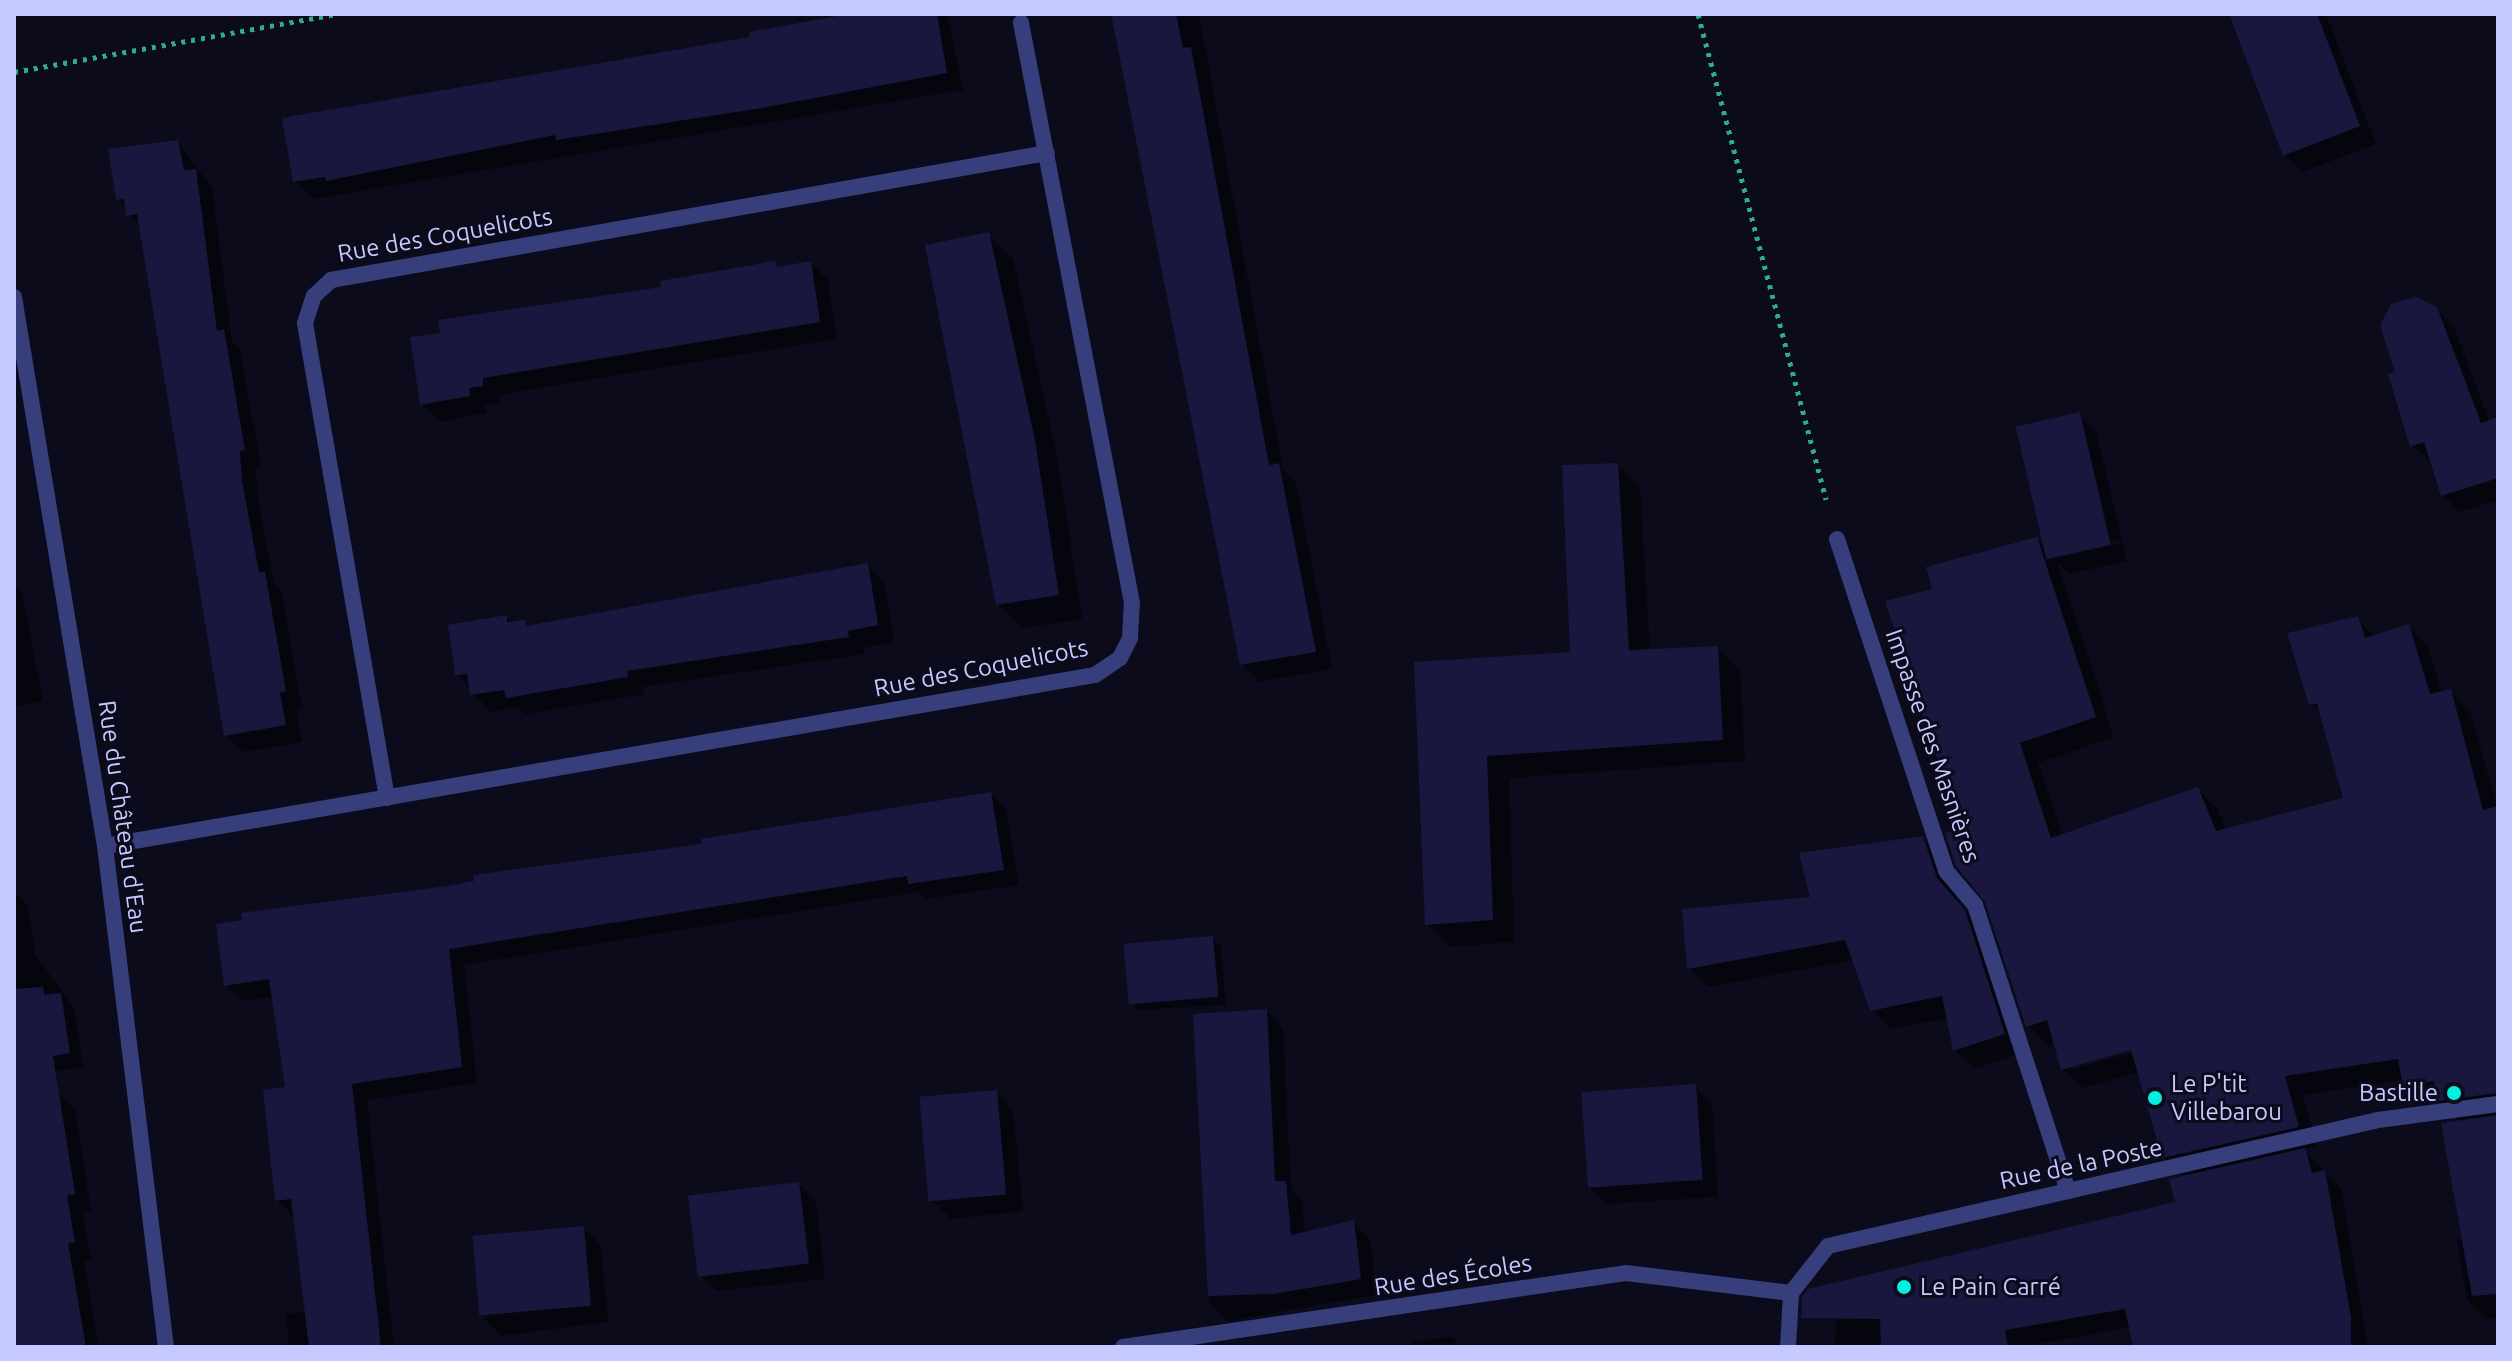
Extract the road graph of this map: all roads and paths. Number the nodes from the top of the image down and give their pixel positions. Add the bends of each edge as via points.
1 (336, 14) edge
2 (1698, 14) edge
3 (1021, 23) dead end
4 (14, 72) edge
5 (1047, 153) junction
6 (14, 297) edge
7 (1837, 539) joint
8 (387, 798) junction
9 (105, 846) junction
10 (2498, 1104) edge
11 (2068, 1191) junction
12 (1791, 1293) junction
13 (166, 1347) edge
14 (1123, 1347) edge
15 (1788, 1347) edge

1 - 4 path
2 - 7 path
3 - 5 street, Rue des Coquelicots
5 - 8 street, Rue des Coquelicots via 331,280 322,288 305,323
5 - 8 street, Rue des Coquelicots via 1132,603 1130,638 1120,658 1095,675
6 - 9 street, Rue du Château d'Eau
7 - 11 street, Impasse des Masnières via 1946,871 1975,905
8 - 9 street, Rue des Coquelicots
9 - 13 street, Rue du Château d'Eau
10 - 11 street, Rue de la Poste via 2378,1120
11 - 12 street, Rue de la Poste via 1828,1246
12 - 14 street, Rue des Écoles via 1626,1273
12 - 15 street

